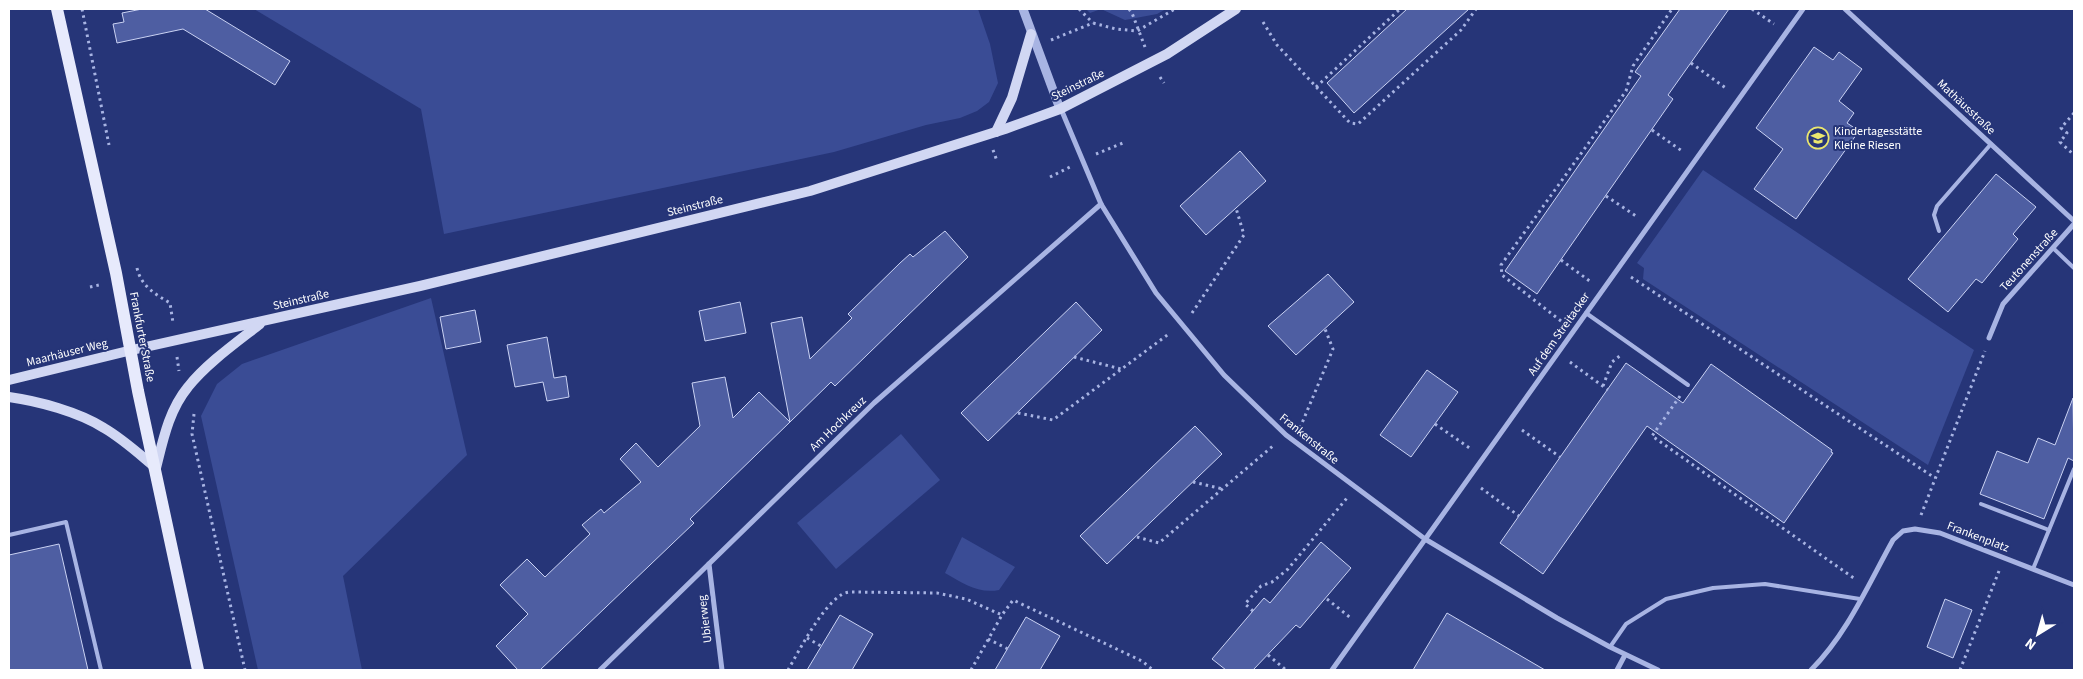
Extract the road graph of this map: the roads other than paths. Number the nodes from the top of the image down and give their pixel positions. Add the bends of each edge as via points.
1 (57, 9) edge
2 (1023, 9) edge
3 (1236, 9) edge
4 (1802, 9) edge
5 (1845, 9) edge
6 (1032, 34) junction
7 (1060, 109) junction
8 (996, 132) junction
9 (1991, 144) junction
10 (1101, 204) junction
11 (2074, 222) edge
12 (1939, 230) dead end
13 (2053, 248) junction
14 (2074, 268) edge
15 (1586, 313) junction
16 (262, 322) junction
17 (1989, 338) road end
18 (132, 350) junction
19 (9, 380) edge
20 (1688, 385) road end
21 (9, 397) edge
22 (156, 468) junction
23 (2074, 469) edge
24 (1981, 504) dead end
25 (2049, 530) junction
26 (9, 535) edge
27 (1425, 539) junction
28 (709, 564) junction
29 (2033, 570) junction
30 (2074, 585) edge
31 (1860, 599) junction
32 (1610, 647) junction
33 (1625, 655) junction
34 (100, 670) edge
35 (198, 670) edge
36 (600, 670) edge
37 (722, 670) edge
38 (1332, 670) edge
39 (1617, 670) edge
40 (1658, 670) edge
41 (1811, 670) edge

1 - 18 main road, Frankfurter Straße
2 - 6 street
3 - 7 main road, Steinstraße via 1167,54
4 - 15 street, Auf dem Streitacker
5 - 9 street, Mathäusstraße
6 - 7 street
6 - 8 main road via 1012,98
7 - 8 main road, Steinstraße
7 - 10 street, Frankenstraße
8 - 16 main road, Steinstraße via 810,191
9 - 11 street, Mathäusstraße
9 - 12 lane via 1937,206 1934,214
10 - 27 street, Frankenstraße via 1156,293 1224,375 1294,442
10 - 28 street, Am Hochkreuz via 874,403
11 - 13 street, Teutonenstraße
13 - 14 lane
13 - 17 street, Teutonenstraße via 2003,304
15 - 20 lane
15 - 27 street, Auf dem Streitacker
16 - 18 main road, Steinstraße
16 - 22 main road via 188,386 166,429
18 - 19 main road, Maarhäuser Weg
18 - 22 main road, Frankfurter Straße
21 - 22 main road via 75,414 103,426
22 - 35 main road, Frankfurter Straße
23 - 25 lane
24 - 25 lane
25 - 29 lane
26 - 34 lane via 66,522
27 - 32 street, Frankenstraße
27 - 38 street, Auf dem Streitacker
28 - 36 street, Am Hochkreuz
28 - 37 street, Ubierweg
29 - 30 street, Frankenplatz
29 - 31 street, Frankenplatz via 1940,533 1915,529 1903,531 1893,540
31 - 32 lane via 1765,584 1713,588 1666,599 1626,624
31 - 41 street via 1827,655
32 - 33 street, Frankenstraße
33 - 39 street
33 - 40 street, Frankenstraße

